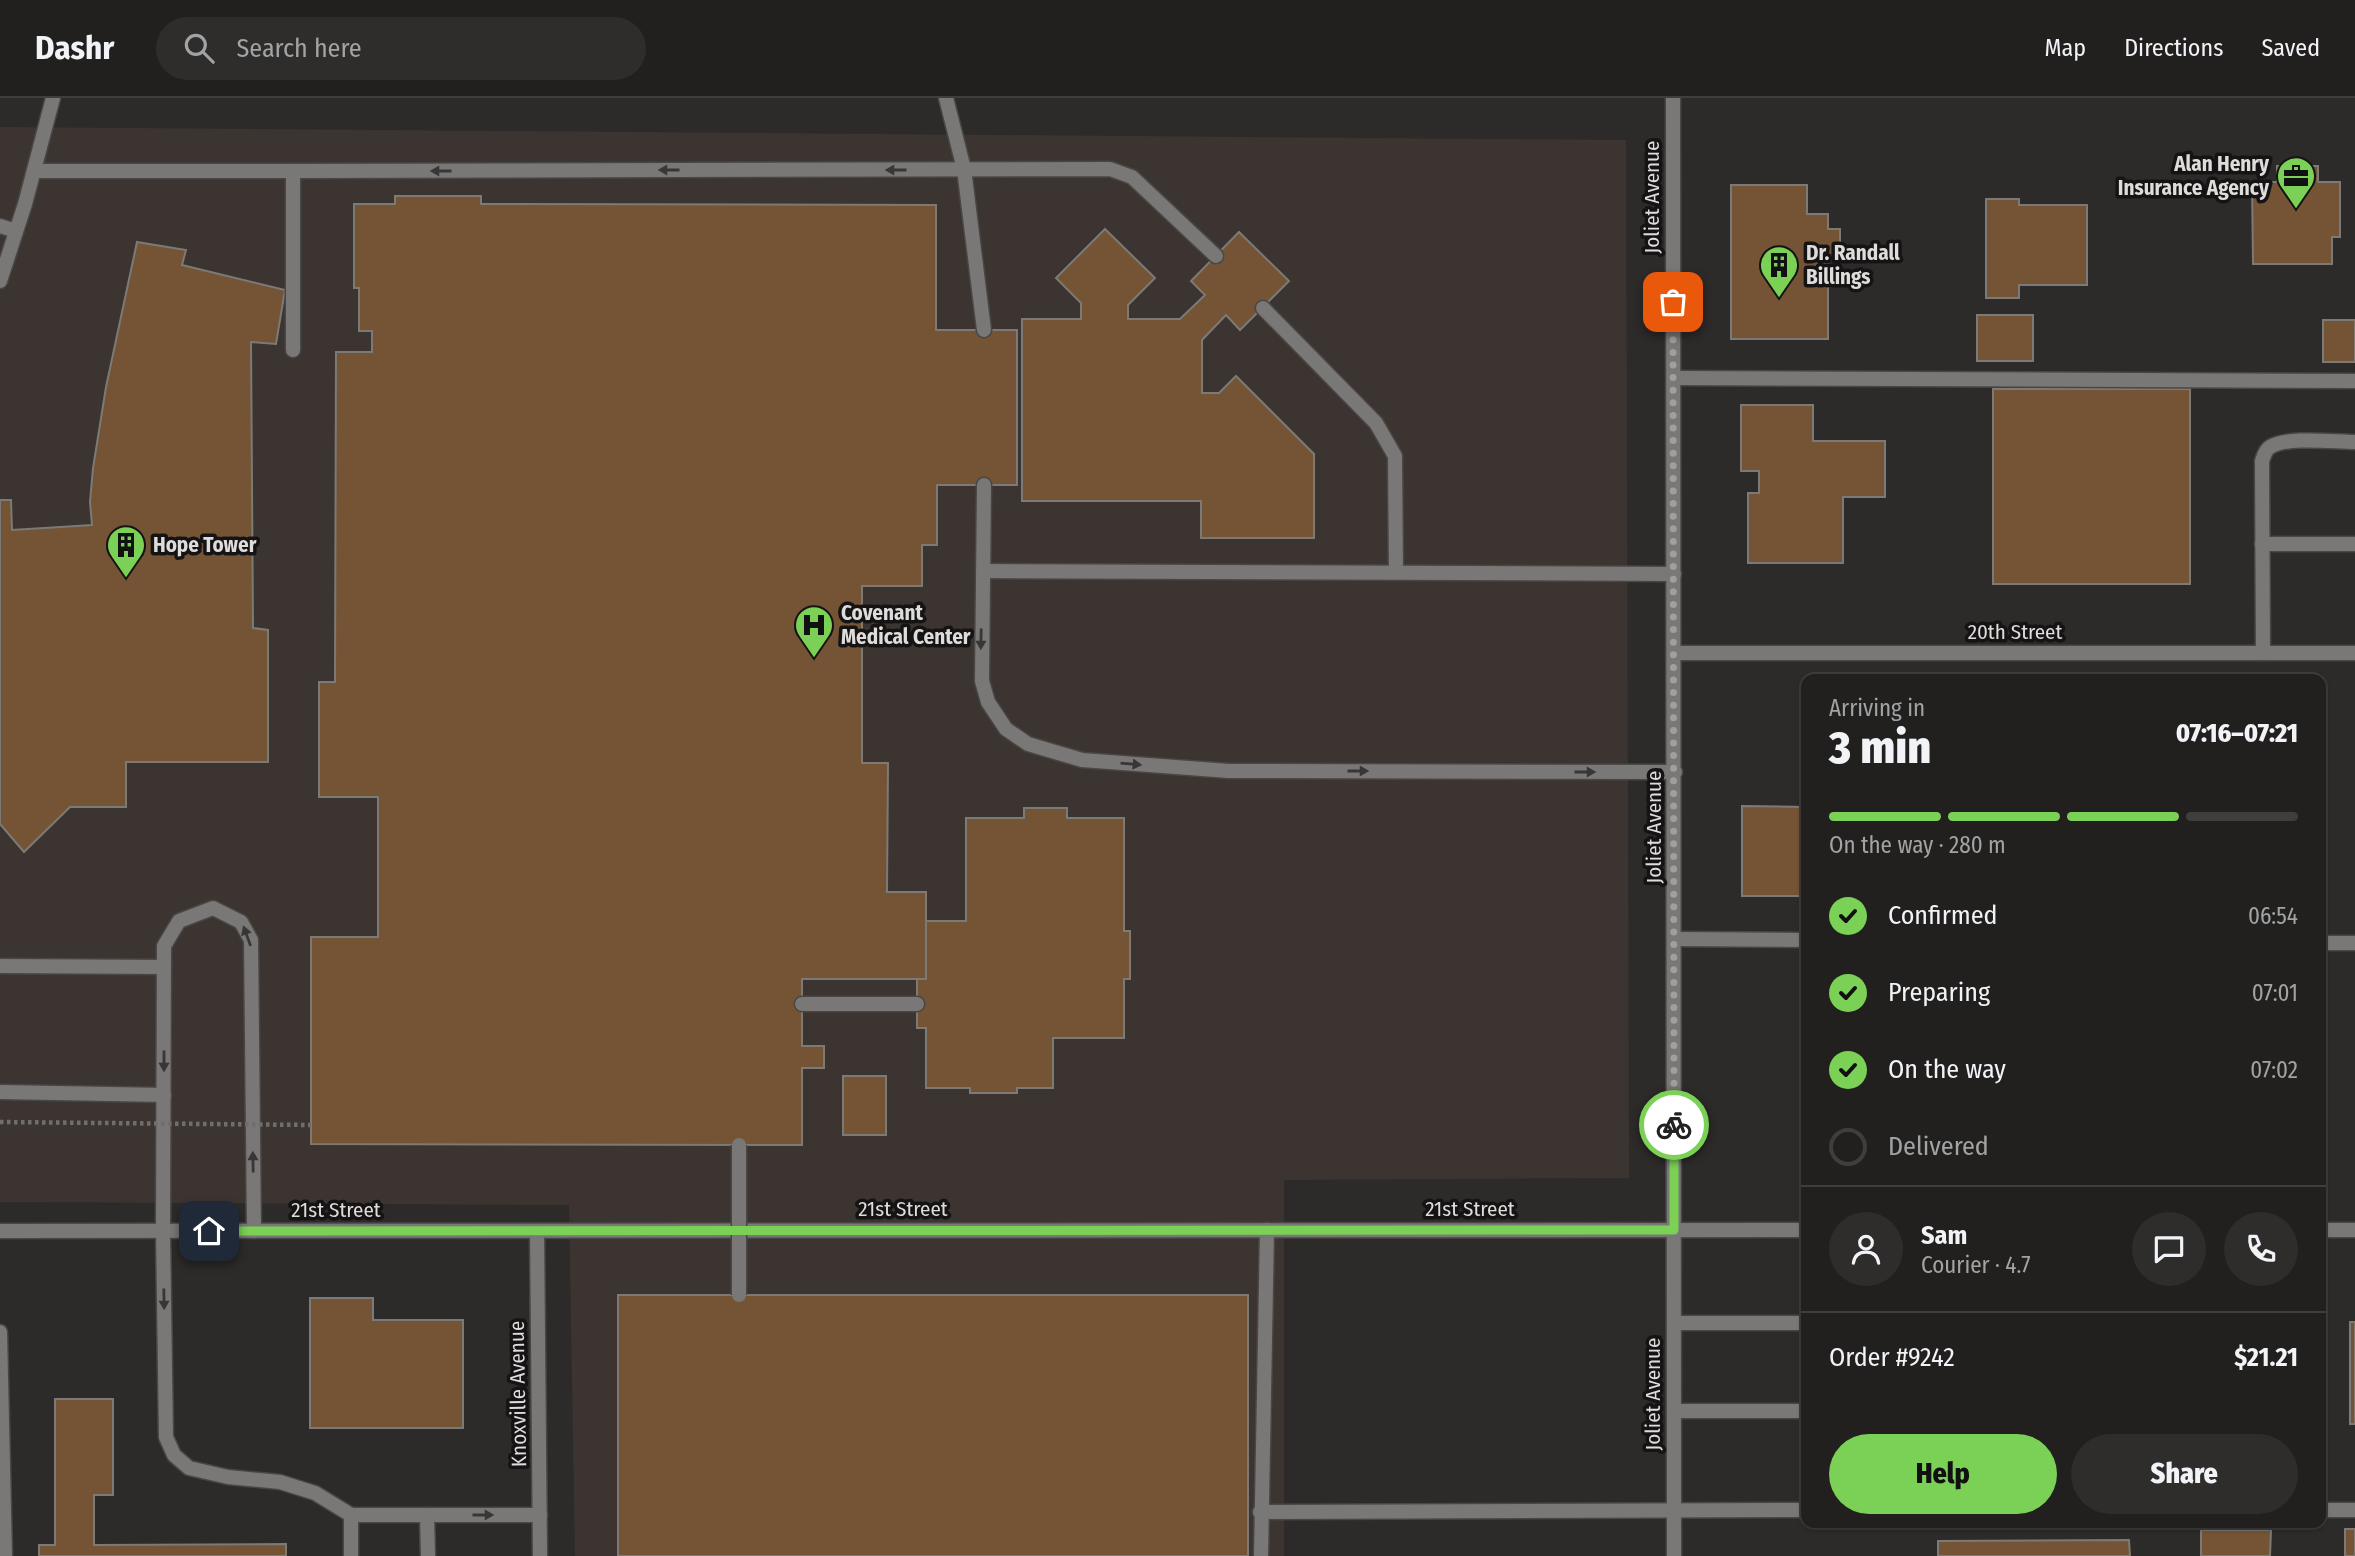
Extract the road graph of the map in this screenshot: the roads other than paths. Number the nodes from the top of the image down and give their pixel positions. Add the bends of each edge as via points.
1 (53, 98) edge
2 (946, 98) edge
3 (1673, 98) edge
4 (964, 169) junction
5 (34, 170) junction
6 (293, 171) junction
7 (0, 226) edge
8 (16, 231) junction
9 (1216, 256) dead end
10 (0, 281) edge
11 (1263, 308) dead end
12 (984, 330) dead end
13 (293, 351) dead end
14 (1674, 378) junction
15 (2355, 381) edge
16 (2355, 442) edge
17 (984, 485) dead end
18 (2262, 544) junction
19 (2355, 544) edge
20 (983, 571) junction
21 (1396, 572) junction
22 (1674, 574) junction
23 (1675, 653) junction
24 (2263, 653) junction
25 (2355, 653) edge
26 (1675, 772) junction
27 (1674, 939) junction
28 (1801, 940) edge
29 (2326, 943) edge
30 (2355, 943) edge
31 (0, 966) edge
32 (164, 967) junction
33 (802, 1004) dead end
34 (917, 1004) dead end
35 (0, 1092) edge
36 (164, 1095) junction
37 (739, 1145) dead end
38 (1267, 1230) junction
39 (1674, 1230) junction
40 (1801, 1230) edge
41 (2326, 1230) edge
42 (2355, 1230) edge
43 (0, 1231) edge
44 (163, 1231) junction
45 (254, 1231) junction
46 (537, 1231) junction
47 (739, 1295) dead end
48 (1674, 1323) junction
49 (1801, 1323) edge
50 (0, 1332) edge
51 (1674, 1411) junction
52 (1801, 1412) edge
53 (1674, 1510) junction
54 (1801, 1510) edge
55 (2326, 1510) edge
56 (2355, 1510) edge
57 (1260, 1512) junction
58 (351, 1515) junction
59 (426, 1515) junction
60 (540, 1515) junction
61 (5, 1556) edge
62 (351, 1556) edge
63 (428, 1556) edge
64 (540, 1556) edge
65 (1261, 1556) edge
66 (1674, 1556) edge

1 - 5 street
2 - 4 street
3 - 14 street, Joliet Avenue
4 -> 6 street
4 - 9 street via 1110,169 1132,177
4 - 12 street
5 - 6 street
5 - 8 street
6 - 13 street
7 - 8 street
8 - 10 street
11 - 21 street via 1376,423 1395,456
14 - 15 street
14 - 22 street, Joliet Avenue
16 - 18 street via 2288,441 2265,452
17 - 20 street
18 - 19 street
18 - 24 street
20 - 21 street
20 -> 26 street via 982,681 988,702 1006,729 1028,744 1082,760 1229,771
21 - 22 street
22 - 23 street, Joliet Avenue
23 - 24 street, 20th Street
23 - 26 street, Joliet Avenue
24 - 25 street, 20th Street
26 - 27 street, Joliet Avenue
27 - 28 street
27 - 39 street, Joliet Avenue
29 - 30 street
31 - 32 street
32 -> 36 street
45 -> 32 street via 251,940 241,922 213,908 179,921 164,946
33 - 34 street
35 - 36 street
36 - 44 street
37 - 47 street, bridge
38 - 39 street, 21st Street
38 - 46 street, 21st Street
38 - 57 street
39 - 40 street, 21st Street
39 - 48 street, Joliet Avenue
41 - 42 street
43 - 44 street, 21st Street
44 - 45 street, 21st Street
44 -> 58 street via 166,1437 174,1455 189,1468 280,1482 315,1493
45 - 46 street, 21st Street
46 - 60 street, Knoxville Avenue
48 - 49 street
48 - 51 street, Joliet Avenue
50 - 61 street
51 - 52 street
51 - 53 street, Joliet Avenue
53 - 54 street
53 - 57 street
53 - 66 street, Joliet Avenue
55 - 56 street
57 - 65 street
58 - 59 street
58 - 62 street
59 -> 60 street
59 - 63 street
60 - 64 street, Knoxville Avenue

